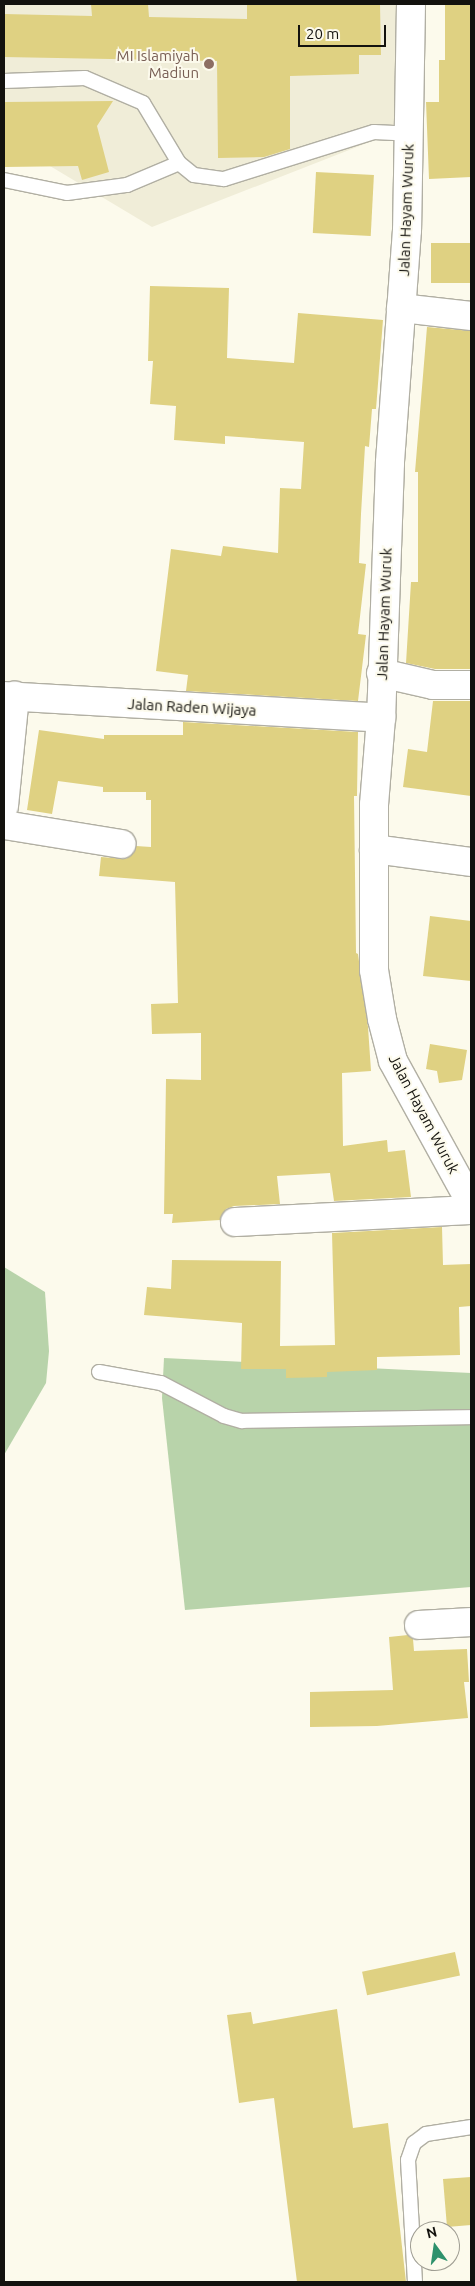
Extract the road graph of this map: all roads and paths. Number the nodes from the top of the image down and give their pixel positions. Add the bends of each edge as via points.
1 (411, 4) edge
2 (4, 81) edge
3 (408, 134) junction
4 (179, 163) junction
5 (4, 180) edge
6 (401, 308) junction
7 (471, 316) edge
8 (381, 673) junction
9 (471, 685) edge
10 (10, 696) edge
11 (381, 718) junction
12 (4, 806) edge
13 (4, 825) edge
14 (120, 844) dead end
15 (374, 849) junction
16 (471, 862) edge
17 (471, 1203) edge
18 (471, 1210) edge
19 (235, 1222) dead end
20 (98, 1372) dead end
21 (471, 1417) edge
22 (471, 1622) edge
23 (419, 1625) dead end
24 (471, 2127) edge
25 (414, 2282) edge

1 - 3 main road, Jalan Hayam Wuruk
2 - 4 lane via 84,78 143,103
3 - 4 lane via 374,132 224,179 194,175
3 - 6 main road, Jalan Hayam Wuruk
4 - 5 lane via 127,185 67,193
6 - 7 main road
6 - 8 main road, Jalan Hayam Wuruk
8 - 9 main road via 432,685
8 - 11 main road, Jalan Hayam Wuruk
10 - 11 main road, Jalan Raden Wijaya
10 - 12 main road
11 - 15 main road, Jalan Hayam Wuruk
13 - 14 main road
15 - 16 main road
15 - 17 main road, Jalan Hayam Wuruk via 374,970 393,1061
18 - 19 main road
20 - 21 lane via 161,1383 224,1416 242,1421
22 - 23 main road
24 - 25 lane via 426,2134 414,2143 408,2160

